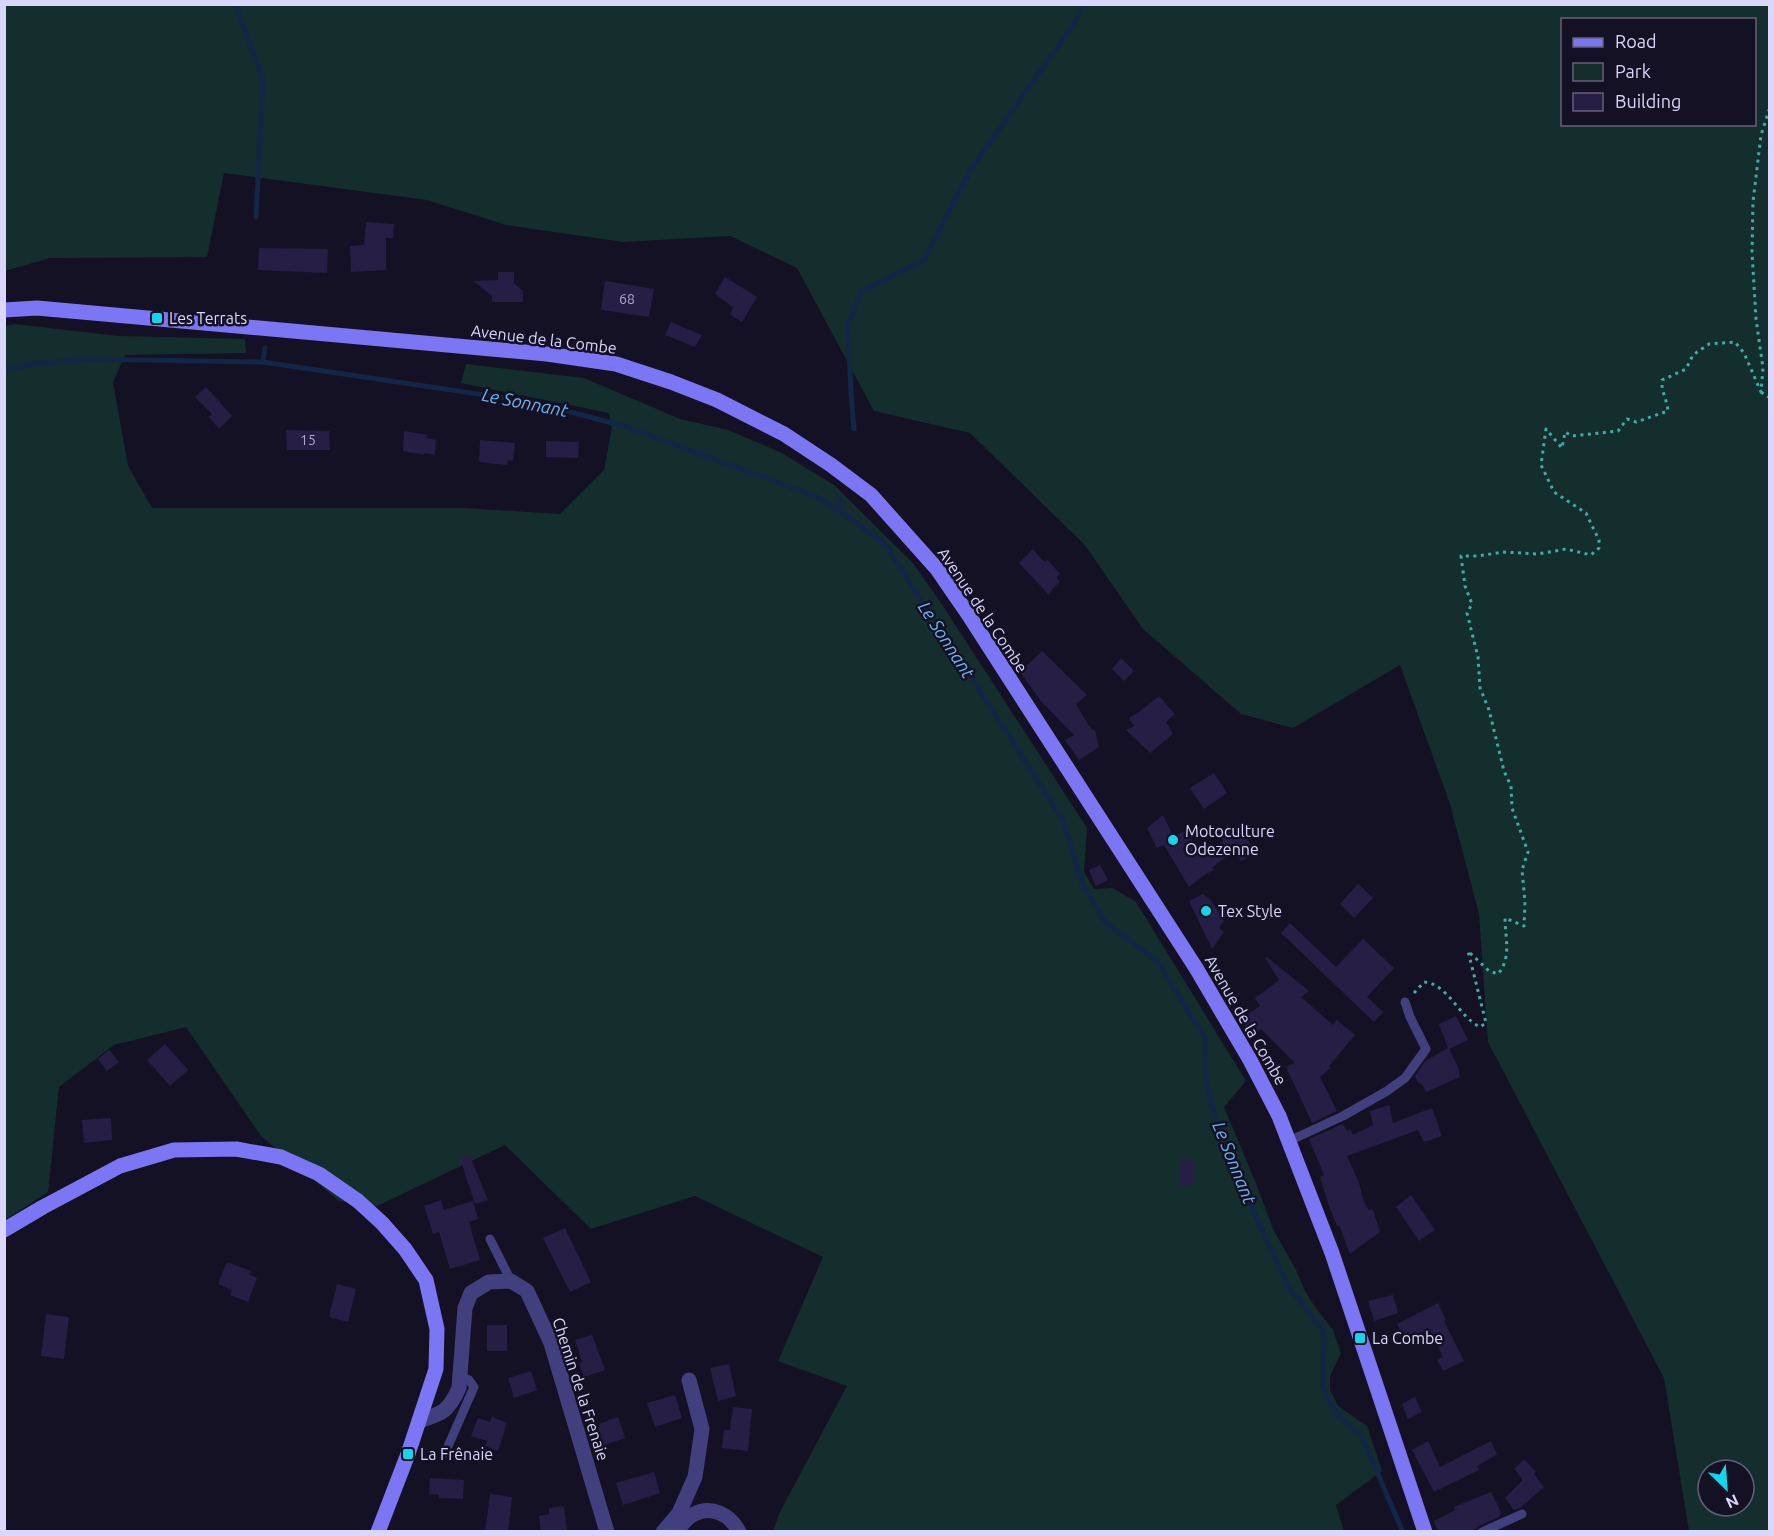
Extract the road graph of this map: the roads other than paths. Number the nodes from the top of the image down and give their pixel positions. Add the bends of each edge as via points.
1 (4, 310) edge
2 (1405, 1002) road end
3 (1289, 1141) junction
4 (4, 1230) edge
5 (490, 1239) dead end
6 (511, 1281) junction
7 (461, 1376) junction
8 (689, 1380) dead end
9 (419, 1421) junction
10 (445, 1453) dead end
11 (1522, 1514) dead end
12 (378, 1532) edge
13 (607, 1532) edge
14 (663, 1532) edge
15 (676, 1532) edge
16 (739, 1532) edge
17 (1425, 1532) edge
18 (1482, 1532) edge

1 - 3 main road, Avenue de la Combe via 37,308 157,318 547,354 615,364 717,400 784,434 871,495 937,569 1197,968 1250,1060
2 - 3 lane via 1426,1049 1405,1078 1343,1116
3 - 17 main road, Avenue de la Combe via 1332,1252
4 - 9 main road via 120,1166 174,1150 236,1149 281,1157 319,1174 382,1223 426,1280 437,1329 436,1369
5 - 6 lane
6 - 7 street via 489,1282 471,1293 465,1308
6 - 13 street, Chemin de la Frenaie via 527,1291 551,1343
7 - 9 street via 454,1400 444,1412
7 - 10 lane via 474,1387
8 - 14 street via 702,1430 695,1477 679,1513
9 - 12 main road
11 - 18 lane
15 - 16 street via 693,1514 712,1510 735,1523

